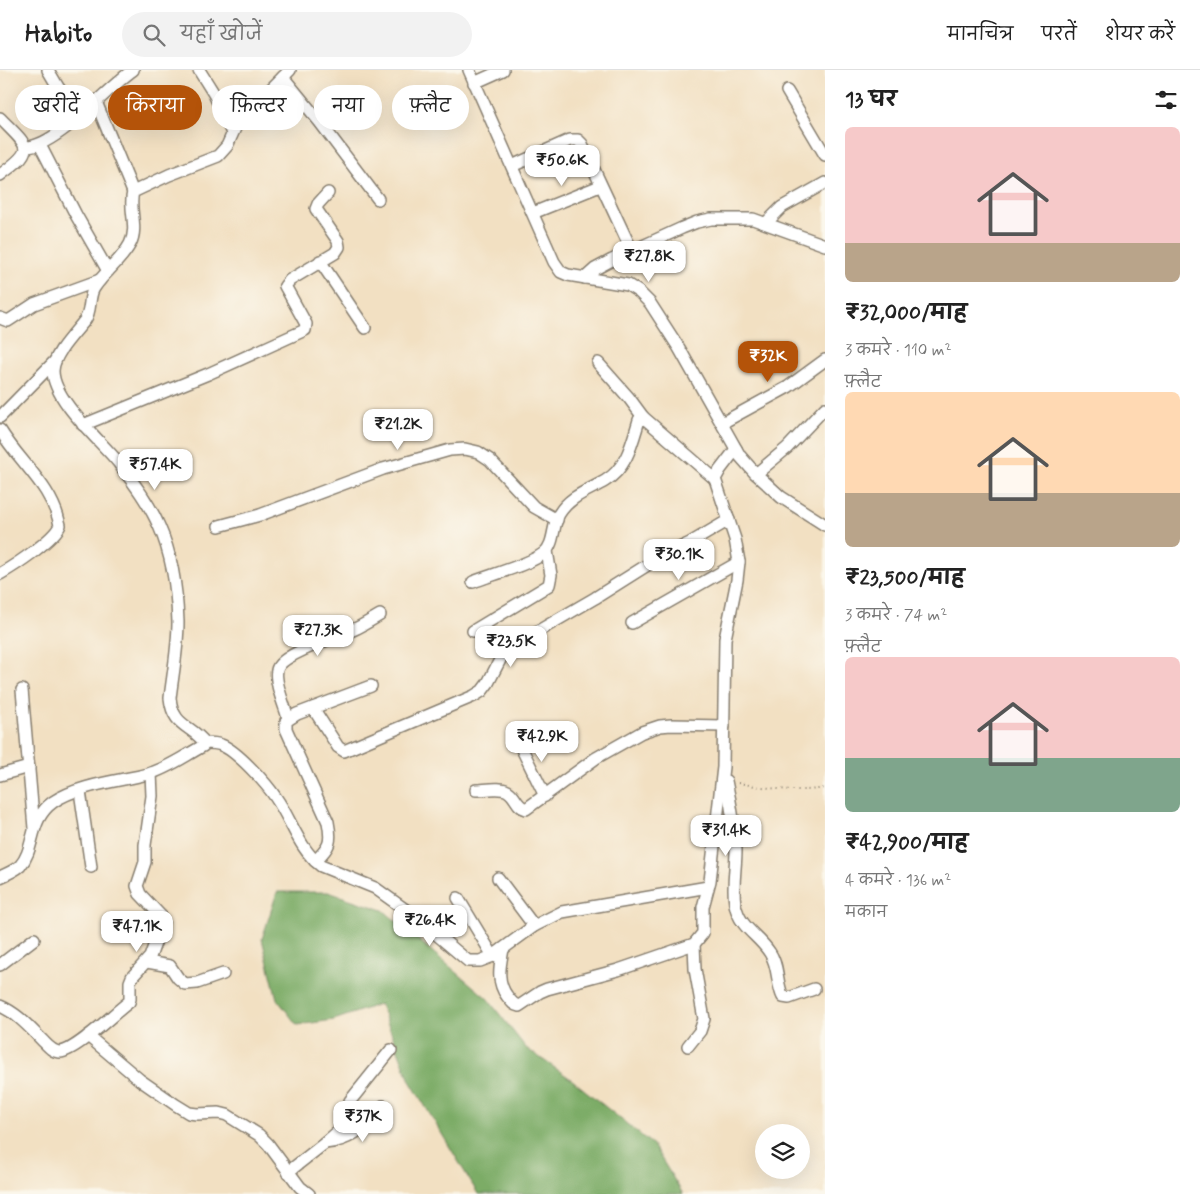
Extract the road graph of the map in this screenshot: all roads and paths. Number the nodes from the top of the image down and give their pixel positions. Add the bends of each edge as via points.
1 (48, 70) edge
2 (133, 70) edge
3 (199, 70) edge
4 (469, 70) edge
5 (503, 70) edge
6 (287, 73) edge
7 (474, 82) junction
8 (57, 85) edge
9 (787, 92) dead end
10 (98, 100) edge
11 (98, 107) edge
12 (0, 118) edge
13 (60, 130) edge
14 (232, 133) junction
15 (40, 145) junction
16 (25, 147) junction
17 (825, 155) edge
18 (512, 166) junction
19 (0, 175) edge
20 (825, 183) edge
21 (600, 186) junction
22 (133, 192) junction
23 (328, 193) dead end
24 (378, 199) dead end
25 (533, 213) junction
26 (766, 223) junction
27 (825, 245) edge
28 (632, 251) junction
29 (320, 261) junction
30 (104, 276) junction
31 (585, 278) junction
32 (0, 318) edge
33 (365, 328) dead end
34 (825, 360) edge
35 (55, 361) junction
36 (598, 363) dead end
37 (825, 408) edge
38 (0, 417) edge
39 (643, 417) junction
40 (722, 424) junction
41 (84, 425) junction
42 (0, 430) edge
43 (736, 449) junction
44 (721, 470) junction
45 (756, 474) junction
46 (557, 520) junction
47 (728, 520) junction
48 (825, 525) edge
49 (219, 526) dead end
50 (547, 551) junction
51 (739, 562) junction
52 (0, 574) edge
53 (474, 582) dead end
54 (380, 615) dead end
55 (632, 623) dead end
56 (473, 631) dead end
57 (370, 686) dead end
58 (22, 690) dead end
59 (313, 708) junction
60 (288, 718) junction
61 (724, 726) junction
62 (518, 741) dead end
63 (205, 743) junction
64 (723, 767) junction
65 (28, 768) junction
66 (151, 773) junction
67 (0, 774) edge
68 (726, 780) junction
69 (825, 788) edge
70 (80, 790) junction
71 (476, 790) dead end
72 (545, 796) junction
73 (34, 828) junction
74 (315, 860) junction
75 (91, 867) dead end
76 (0, 877) edge
77 (498, 878) dead end
78 (708, 887) junction
79 (458, 898) dead end
80 (534, 926) junction
81 (34, 939) dead end
82 (694, 944) junction
83 (503, 949) junction
84 (493, 956) junction
85 (147, 962) junction
86 (0, 965) edge
87 (223, 974) dead end
88 (814, 989) dead end
89 (0, 1006) edge
90 (88, 1036) junction
91 (688, 1046) dead end
92 (392, 1050) dead end
93 (383, 1106) dead end
94 (325, 1143) junction
95 (288, 1172) junction
96 (309, 1194) edge

1 - 8 street
2 - 10 street
3 - 14 street
4 - 7 street
5 - 7 street
6 - 14 street via 241,119
6 - 24 street
7 - 18 street
9 - 17 street
11 - 22 street
12 - 16 street
13 - 15 street
14 - 22 street via 218,156 169,174
15 - 16 street
15 - 30 street
16 - 19 street via 24,156
18 - 21 street via 574,138 582,144
18 - 25 street
20 - 26 street via 782,207
21 - 25 street
21 - 28 street
22 - 30 street via 134,234 122,257
23 - 29 street via 316,209 338,241 339,248
25 - 31 street via 561,272
26 - 27 street
26 - 28 street via 753,219 711,219
28 - 31 street via 602,265
29 - 33 street
29 - 41 street via 285,286 306,324 305,330
30 - 32 street via 24,308 8,321
30 - 35 street via 92,291 86,318
31 - 40 street via 628,285 650,303
34 - 40 street via 788,387
35 - 38 street
35 - 41 street via 53,370 60,392
36 - 39 street
37 - 45 street via 787,448
39 - 44 street
39 - 46 street via 639,420 624,462 606,481 575,497
40 - 43 street
41 - 63 street via 117,461 159,525 169,552 178,622 171,709 176,719
42 - 52 street via 42,484 60,525 55,534
43 - 44 street
43 - 45 street
44 - 47 street
45 - 48 street via 781,497
46 - 49 street via 534,507 490,460 478,452 458,449 383,469 260,515
46 - 50 street
47 - 51 street
47 - 59 street via 521,641 502,656 482,691 460,702 344,751 338,747
50 - 53 street
50 - 56 street via 551,575 549,585
51 - 55 street
51 - 61 street via 725,639
54 - 60 street via 306,649 278,666 276,678
57 - 59 street
58 - 65 street
59 - 60 street
60 - 74 street via 286,729 328,822 328,847
61 - 64 street
61 - 72 street via 671,725 650,729 596,758
62 - 72 street
63 - 66 street
63 - 74 street via 221,745 231,751 264,782
64 - 68 street
64 - 78 street
65 - 67 street
65 - 73 street
66 - 70 street
66 - 85 street via 152,796 145,862 137,886 163,921
68 - 69 path via 762,787
68 - 88 street via 734,828 734,888 738,914 773,957 783,996 789,998
70 - 73 street via 51,803
70 - 75 street
71 - 72 street via 509,792 523,809
73 - 76 street via 22,863
74 - 84 street via 321,866 375,888 392,899 468,960
77 - 80 street
78 - 80 street via 562,912
78 - 82 street via 703,907 703,933
79 - 84 street
80 - 83 street
81 - 86 street
82 - 83 street via 618,970 547,989 519,1006 500,984
82 - 91 street via 704,1018 700,1031
83 - 84 street
85 - 87 street via 170,966 185,984
85 - 90 street via 132,978 129,1002
89 - 90 street via 19,1017 52,1050 68,1050
90 - 95 street via 140,1080 189,1113 219,1113 240,1122 268,1144
92 - 94 street via 350,1100 348,1122
93 - 94 street via 346,1139
94 - 95 street
95 - 96 street

